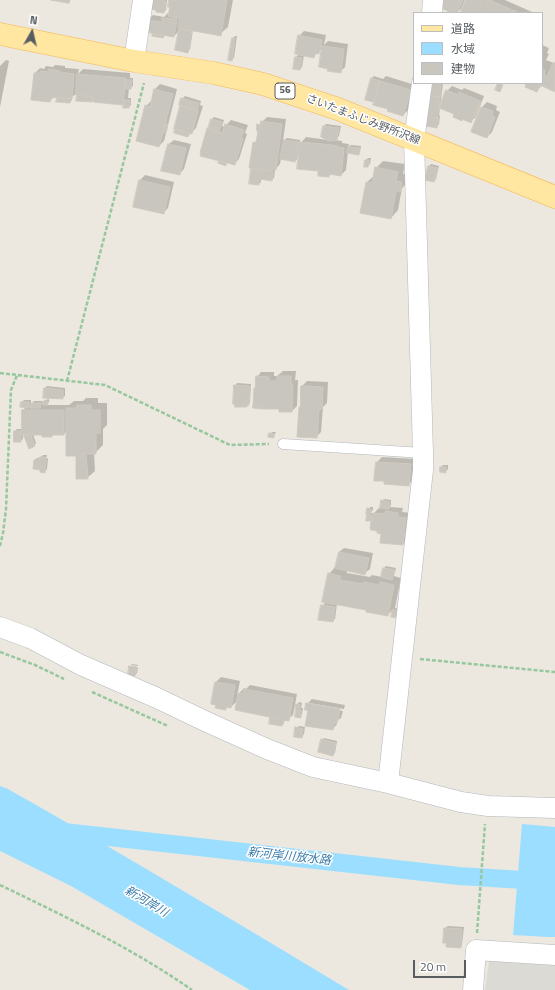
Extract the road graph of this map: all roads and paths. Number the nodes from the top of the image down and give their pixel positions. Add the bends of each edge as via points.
1 (143, 0) edge
2 (434, 0) edge
3 (432, 12) edge
4 (0, 34) edge
5 (142, 62) junction
6 (422, 84) edge
7 (414, 140) junction
8 (555, 197) edge
9 (0, 373) edge
10 (17, 375) junction
11 (67, 381) junction
12 (283, 444) joint
13 (423, 453) junction
14 (0, 546) edge
15 (0, 627) edge
16 (402, 657) junction
17 (555, 672) edge
18 (388, 783) junction
19 (555, 808) edge
20 (485, 824) dead end
21 (0, 886) edge
22 (477, 935) dead end
23 (555, 955) edge
24 (192, 990) edge
25 (473, 990) edge

1 - 5 street
2 - 3 street
4 - 5 main road, さいたまふじみ野所沢線 / 56
5 - 7 main road, さいたまふじみ野所沢線 / 56 via 214,73 263,84 338,109
5 - 11 path
6 - 7 street
7 - 8 main road, さいたまふじみ野所沢線 / 56
7 - 13 street
9 - 10 path
10 - 11 path
10 - 14 path via 11,390 6,509
11 - 12 path via 105,385 230,445
12 - 13 lane
13 - 16 street
15 - 18 street via 30,638 81,665 267,749 313,767
16 - 17 path
16 - 18 street
18 - 19 street via 488,806
20 - 22 path
21 - 24 path via 112,941
23 - 25 street via 476,950

